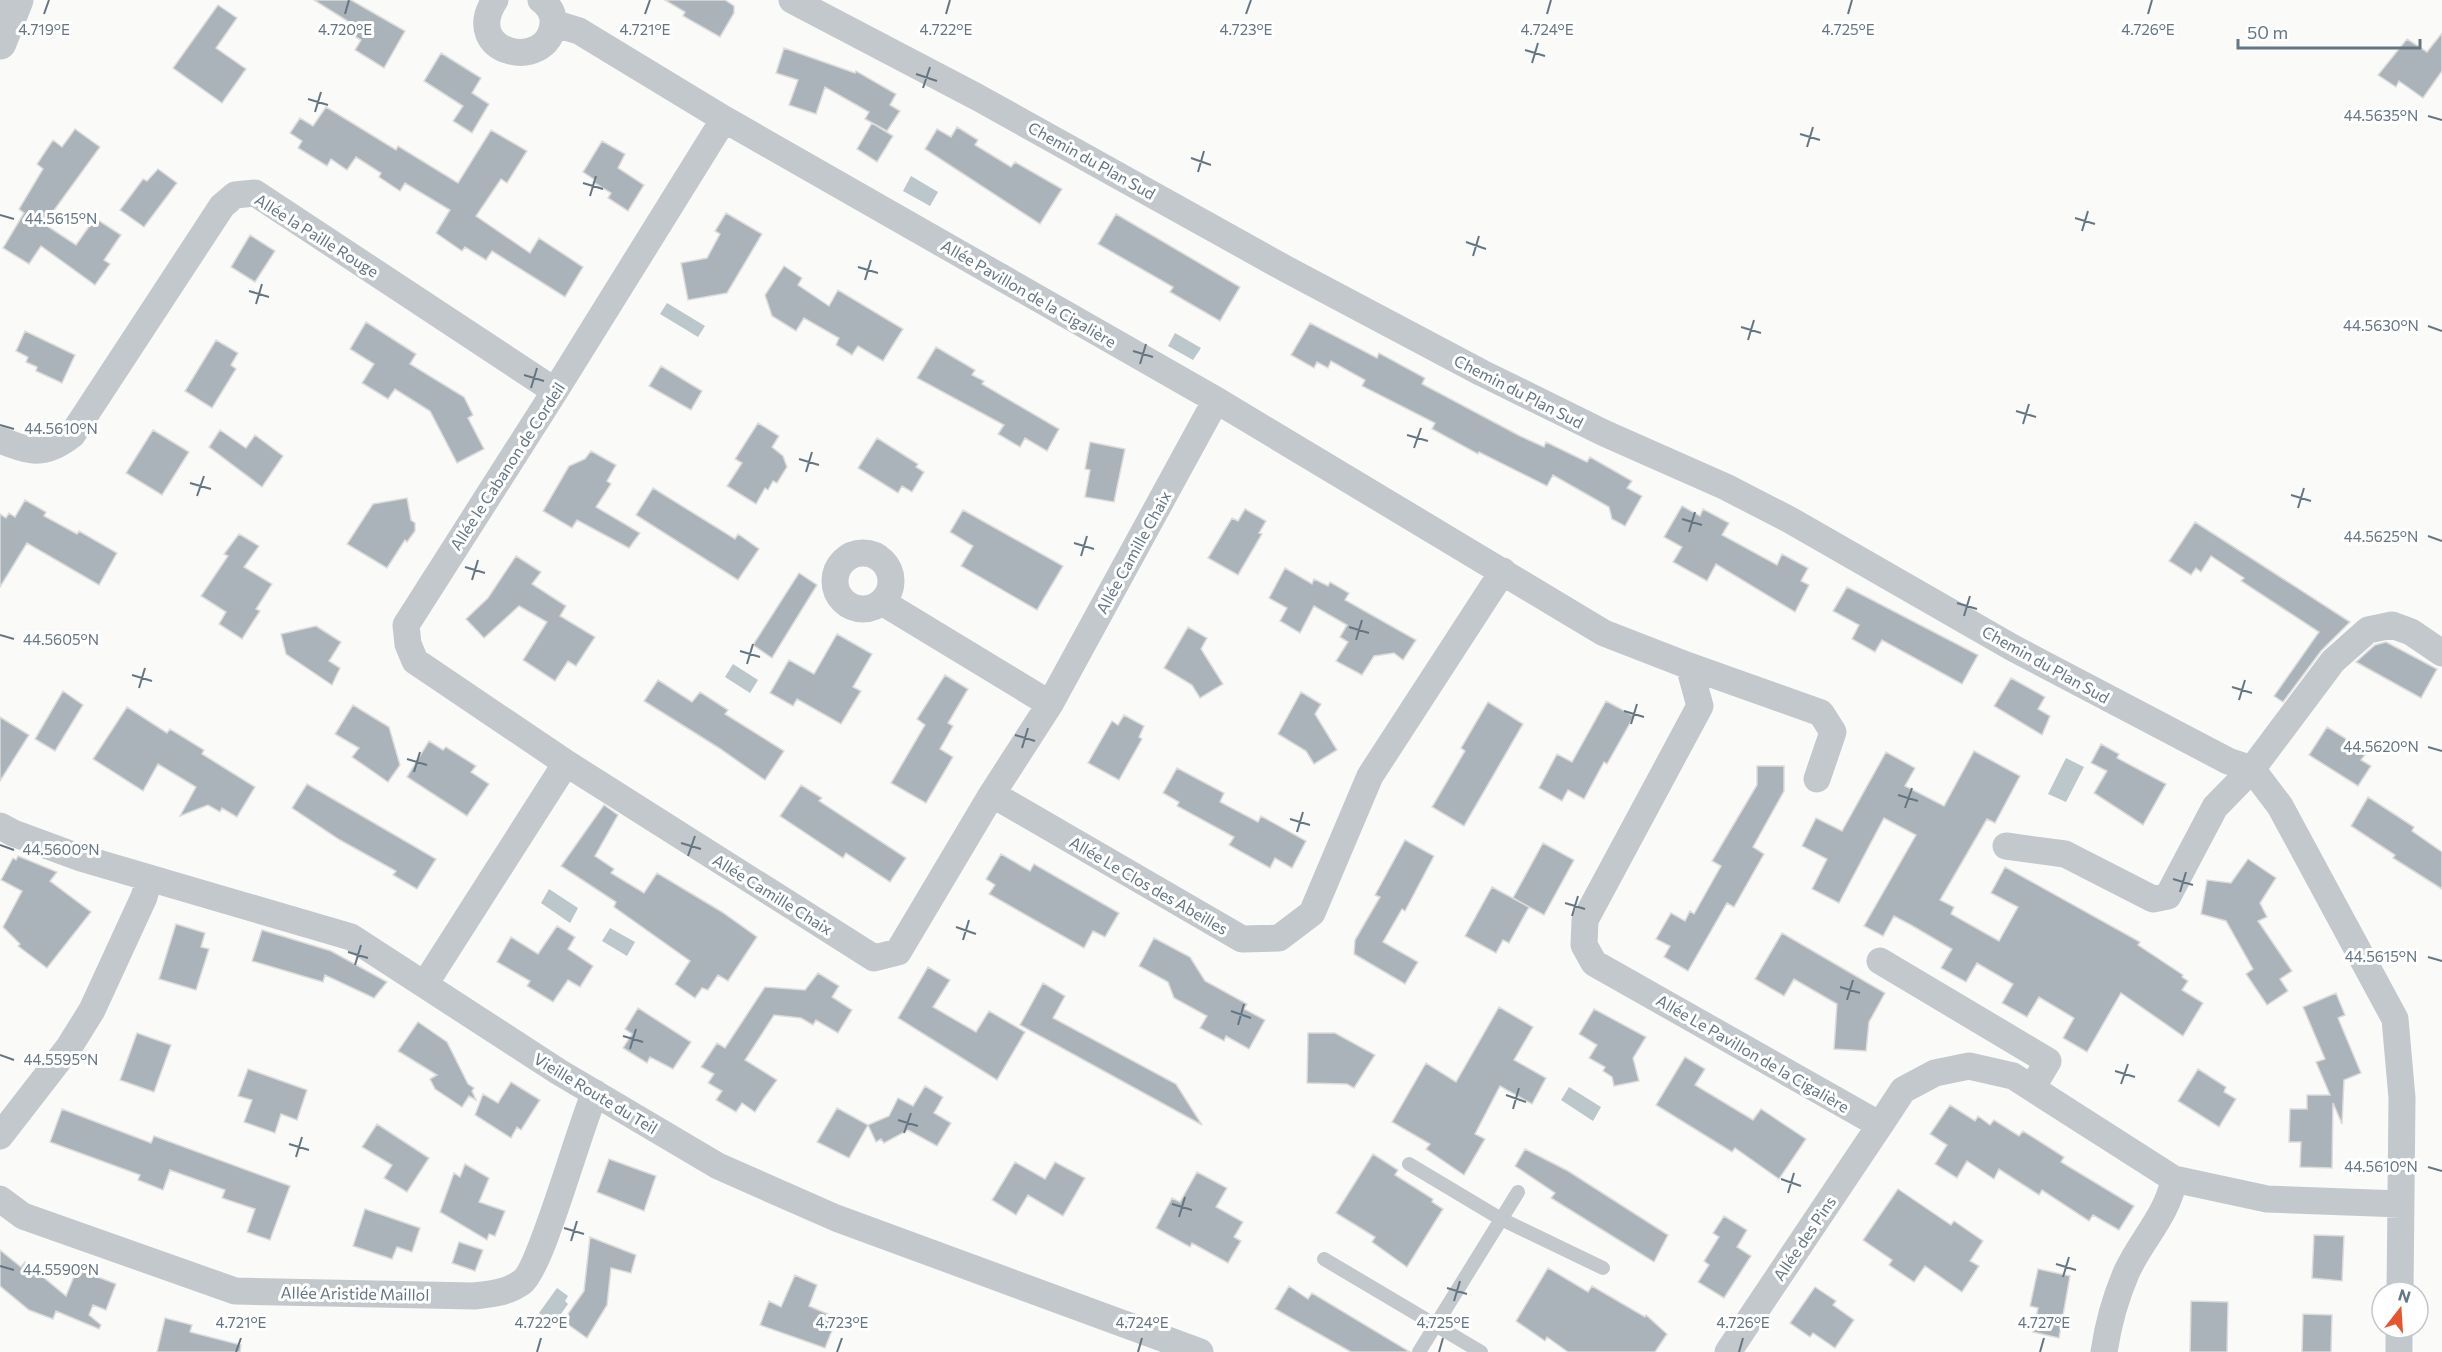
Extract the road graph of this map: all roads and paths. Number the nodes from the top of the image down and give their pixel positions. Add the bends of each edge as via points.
1 (17, 0) edge
2 (495, 0) edge
3 (792, 0) edge
4 (547, 11) edge
5 (0, 43) edge
6 (724, 119) junction
7 (555, 391) junction
8 (1216, 400) junction
9 (0, 440) edge
10 (1503, 571) junction
11 (882, 602) dead end
12 (2442, 653) edge
13 (1689, 666) junction
14 (1050, 704) junction
15 (566, 764) junction
16 (2252, 769) junction
17 (1817, 779) dead end
18 (992, 794) junction
19 (0, 826) edge
20 (2006, 846) dead end
21 (149, 879) junction
22 (1880, 961) dead end
23 (425, 984) junction
24 (2032, 1089) junction
25 (595, 1093) junction
26 (1880, 1125) junction
27 (0, 1136) edge
28 (1409, 1164) dead end
29 (2174, 1179) junction
30 (1518, 1192) dead end
31 (0, 1199) edge
32 (2401, 1204) junction
33 (1501, 1219) junction
34 (1324, 1259) dead end
35 (1604, 1268) dead end
36 (2400, 1280) edge
37 (1436, 1324) junction
38 (1200, 1352) edge
39 (1419, 1352) edge
40 (1481, 1352) edge
41 (1728, 1352) edge
42 (2104, 1352) edge

1 - 5 street
2 - 4 street via 485,25 495,44 504,50 526,53 545,41
3 - 16 street, Chemin du Plan Sud via 1472,368 1604,434 1726,487 1900,581 2013,648 2228,761
4 - 6 street, Allée Pavillon de la Cigalière
6 - 7 street, Allée le Cabanon de Cordeil
6 - 8 street, Allée Pavillon de la Cigalière
7 - 9 street, Allée la Paille Rouge via 255,193 235,195 222,206 72,435 54,449 29,451
7 - 15 street, Allée le Cabanon de Cordeil via 406,625 415,661
8 - 10 street, Allée Pavillon de la Cigalière
8 - 14 street, Allée Camille Chaix
10 - 13 street via 1604,633
10 - 18 street, Allée Le Clos des Abeilles via 1370,776 1312,913 1279,938 1242,939
11 - 14 street
12 - 16 street via 2411,632 2392,625 2368,630 2333,661
13 - 17 street via 1821,712 1833,732
13 - 26 street, Allée Le Pavillon de la Cigalière via 1700,706 1585,920 1584,945 1594,963
14 - 18 street, Allée Camille Chaix
15 - 18 street, Allée Camille Chaix via 874,958 898,952
15 - 23 street
16 - 20 street via 2215,807 2168,896 2153,899 2065,854
16 - 32 street via 2280,806 2395,1019 2402,1098
19 - 21 street, Vieille Route du Teil
21 - 23 street, Vieille Route du Teil via 351,937
21 - 27 street via 92,1010 69,1047
22 - 24 street via 2048,1061
23 - 25 street, Vieille Route du Teil
24 - 26 street via 2013,1076 1969,1066 1935,1073 1903,1090
24 - 29 street
25 - 31 street, Allée Aristide Maillol via 540,1249 524,1281 504,1292 474,1296 235,1291 24,1216
25 - 38 street, Vieille Route du Teil via 718,1167 836,1218
26 - 41 street, Allée des Pins
28 - 33 lane
29 - 32 street via 2267,1199
29 - 42 street via 2171,1199 2127,1270
30 - 33 lane
32 - 36 street
33 - 35 lane
33 - 37 lane
34 - 37 lane
37 - 39 lane
37 - 40 lane

